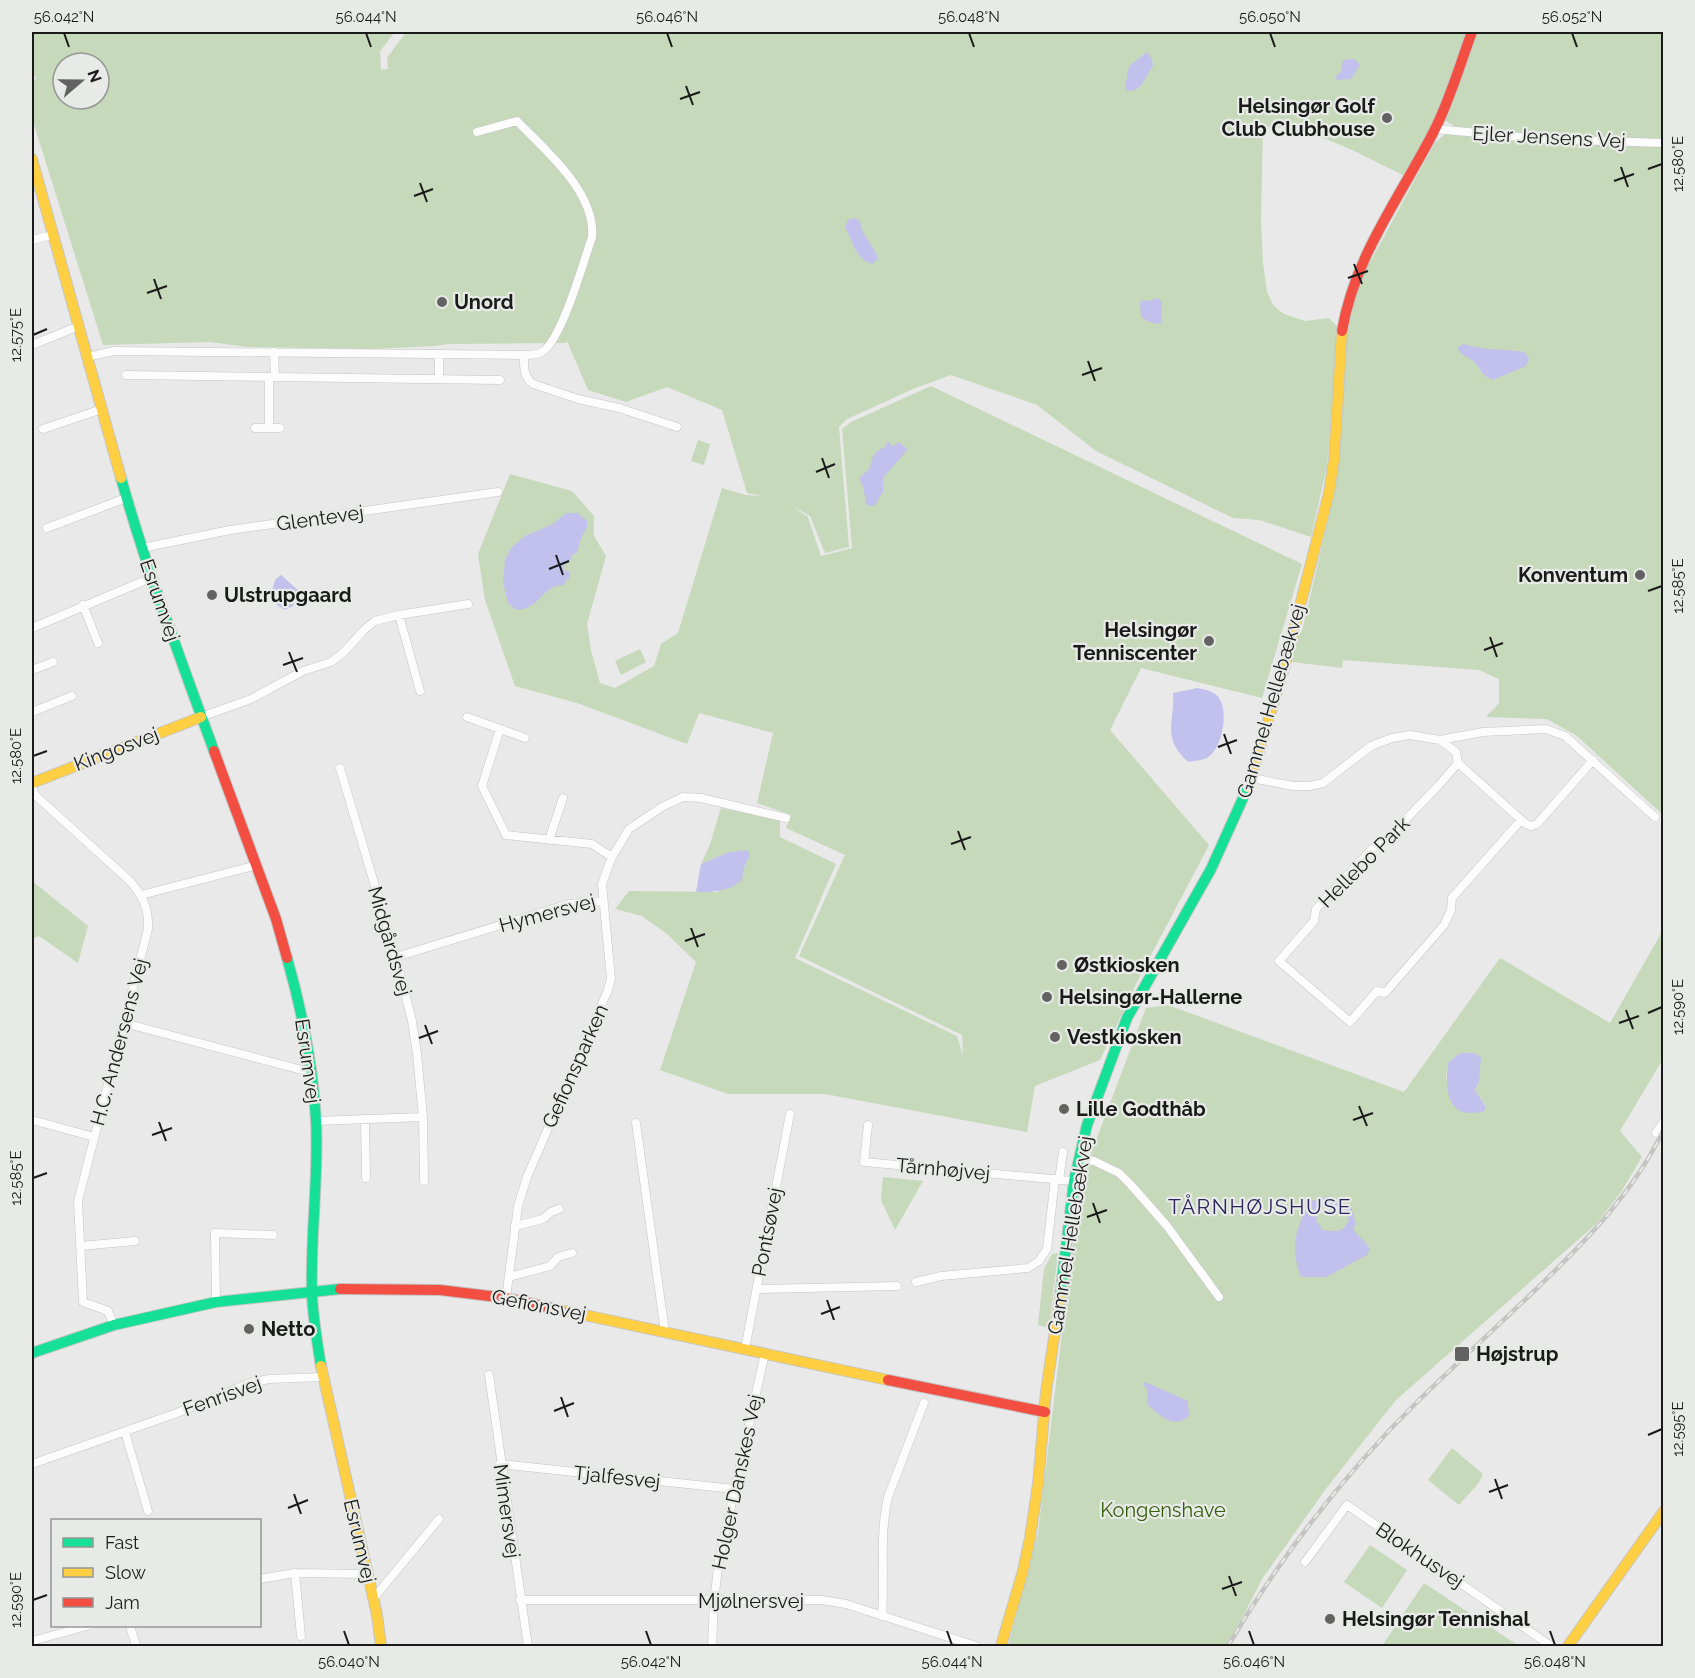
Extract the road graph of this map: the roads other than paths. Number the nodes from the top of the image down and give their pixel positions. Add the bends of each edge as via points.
1 (1472, 32) edge
2 (1435, 129) junction
3 (477, 132) dead end
4 (1664, 143) edge
5 (32, 159) edge
6 (52, 235) junction
7 (32, 240) edge
8 (79, 326) junction
9 (32, 345) edge
10 (274, 352) junction
11 (439, 354) junction
12 (524, 355) junction
13 (87, 357) junction
14 (126, 375) dead end
15 (272, 377) junction
16 (439, 379) junction
17 (500, 380) dead end
18 (102, 408) junction
19 (677, 427) dead end
20 (255, 428) dead end
21 (269, 428) junction
22 (280, 428) dead end
23 (44, 429) dead end
24 (498, 492) dead end
25 (126, 498) junction
26 (46, 528) dead end
27 (142, 548) junction
28 (151, 578) junction
29 (468, 604) dead end
30 (82, 605) junction
31 (399, 615) junction
32 (32, 628) edge
33 (98, 643) dead end
34 (53, 662) dead end
35 (32, 670) edge
36 (420, 691) dead end
37 (72, 696) dead end
38 (32, 712) edge
39 (201, 717) junction
40 (467, 717) dead end
41 (500, 729) junction
42 (525, 738) dead end
43 (1440, 740) junction
44 (1593, 760) junction
45 (1458, 763) junction
46 (340, 768) dead end
47 (1252, 778) junction
48 (32, 783) edge
49 (32, 788) edge
50 (563, 798) dead end
51 (1655, 817) dead end
52 (786, 818) dead end
53 (1521, 820) junction
54 (549, 840) junction
55 (612, 857) junction
56 (257, 865) junction
57 (141, 895) junction
58 (603, 901) junction
59 (396, 957) junction
60 (124, 1023) junction
61 (311, 1070) junction
62 (790, 1114) dead end
63 (423, 1117) junction
64 (365, 1119) junction
65 (32, 1120) edge
66 (316, 1121) junction
67 (1664, 1121) edge
68 (636, 1123) dead end
69 (868, 1125) dead end
70 (1656, 1133) dead end
71 (94, 1137) junction
72 (1063, 1152) dead end
73 (1079, 1158) junction
74 (366, 1178) dead end
75 (1057, 1179) junction
76 (424, 1181) dead end
77 (1074, 1181) junction
78 (559, 1209) dead end
79 (515, 1226) junction
80 (273, 1236) dead end
81 (135, 1241) dead end
82 (81, 1246) junction
83 (572, 1252) dead end
84 (509, 1277) junction
85 (916, 1282) dead end
86 (897, 1286) dead end
87 (756, 1289) junction
88 (312, 1292) junction
89 (1219, 1297) dead end
90 (506, 1298) junction
91 (216, 1302) junction
92 (114, 1325) junction
93 (664, 1332) junction
94 (745, 1349) junction
95 (32, 1353) edge
96 (765, 1353) junction
97 (489, 1375) dead end
98 (323, 1377) junction
99 (924, 1404) dead end
100 (1045, 1412) junction
101 (125, 1432) junction
102 (32, 1464) edge
103 (500, 1464) junction
104 (734, 1489) junction
105 (148, 1511) dead end
106 (1664, 1511) edge
107 (439, 1519) dead end
108 (1305, 1562) dead end
109 (295, 1573) junction
110 (368, 1574) junction
111 (261, 1579) edge
112 (374, 1599) junction
113 (520, 1600) junction
114 (714, 1601) junction
115 (882, 1616) junction
116 (83, 1627) edge
117 (130, 1627) edge
118 (301, 1636) dead end
119 (32, 1641) edge
120 (136, 1647) edge
121 (381, 1647) edge
122 (528, 1647) edge
123 (712, 1647) edge
124 (976, 1647) edge
125 (1001, 1647) edge
126 (1551, 1647) edge
127 (1569, 1647) edge

1 - 2 main road, Gammel Hellebækvej
2 - 4 street, Ejler Jensens Vej via 1542,139
2 - 47 main road, Gammel Hellebækvej via 1363,258 1351,292 1342,329 1329,493
3 - 12 street via 517,121 569,174 592,227 592,237 564,316 549,345 543,352
5 - 6 main road, Esrumvej
6 - 7 street
6 - 8 main road, Esrumvej
8 - 9 street
8 - 13 main road, Esrumvej
10 - 11 street
10 - 13 street via 114,351
10 - 15 street
11 - 12 street
11 - 16 street
12 - 19 street via 525,374 533,384
13 - 18 main road, Esrumvej
14 - 15 street
15 - 16 street
15 - 21 street
16 - 17 street
18 - 23 street
18 - 25 main road, Esrumvej
20 - 21 street
21 - 22 street
24 - 27 street, Glentevej via 230,531
25 - 26 street
25 - 27 main road, Esrumvej
27 - 28 main road, Esrumvej
28 - 30 street
28 - 39 main road, Esrumvej
29 - 31 street
30 - 32 street
30 - 33 street
31 - 36 street
31 - 39 street via 375,621 331,662
34 - 35 street
37 - 38 street
39 - 48 main road, Kingosvej
39 - 56 main road, Esrumvej
40 - 41 street
41 - 42 street
41 - 54 street via 482,786 507,835
43 - 44 street via 1483,732 1546,729 1565,736
43 - 45 street via 1456,752
43 - 47 street via 1410,735 1392,738 1371,747 1323,783 1310,786
44 - 51 street
44 - 53 street via 1537,824 1531,826
45 - 53 street
45 - 53 street, Hellebo Park via 1316,909 1314,921 1279,961 1350,1022 1377,992 1385,993 1444,925 1452,898
46 - 59 street, Midgårdsvej
47 - 73 main road, Gammel Hellebækvej via 1211,869 1127,1018 1087,1125
49 - 57 street, H.C. Andersens Vej
50 - 54 street
52 - 55 street, Hymersvej via 683,797 629,829
54 - 55 street via 592,844
55 - 58 street, Hymersvej via 602,884
56 - 57 street
56 - 61 main road, Esrumvej via 294,977
57 - 60 street, H.C. Andersens Vej via 148,908 148,928
58 - 59 street, Hymersvej via 569,904
58 - 79 street, Gefionsparken via 611,979 527,1177
59 - 63 street, Midgårdsvej via 412,1021
60 - 61 street
60 - 71 street, H.C. Andersens Vej
61 - 66 main road, Esrumvej
62 - 87 street, Pontsøvej
63 - 64 street
63 - 76 street, Midgårdsvej
64 - 66 street
64 - 74 street
65 - 71 street
66 - 88 main road, Esrumvej
67 - 70 street
68 - 93 street
69 - 75 street, Tårnhøjvej via 864,1162
71 - 82 street, H.C. Andersens Vej via 78,1201
72 - 75 street
73 - 77 main road, Gammel Hellebækvej
73 - 89 street via 1119,1173 1167,1226
75 - 77 street, Tårnhøjvej
75 - 85 street via 1047,1250 1039,1261 1028,1268
77 - 100 main road, Gammel Hellebækvej
78 - 79 street via 543,1219
79 - 84 street, Gefionsparken
80 - 91 street via 215,1233
81 - 82 street
82 - 92 street, H.C. Andersens Vej via 83,1302 108,1311
83 - 84 street via 558,1257 550,1266
84 - 90 street, Gefionsparken
86 - 87 street
87 - 94 street, Pontsøvej
88 - 90 main road, Gefionsvej via 440,1290
88 - 91 main road, Gefionsvej
88 - 98 main road, Esrumvej
90 - 93 main road, Gefionsvej
91 - 92 main road, Gefionsvej
92 - 95 main road, Gefionsvej
93 - 94 main road, Gefionsvej
94 - 96 main road, Gefionsvej
96 - 100 main road, Gefionsvej
96 - 104 street, Holger Danskes Vej
97 - 103 street, Mimersvej
98 - 101 street, Fenrisvej via 250,1383
98 - 110 main road, Esrumvej
99 - 115 street via 885,1511
100 - 125 main road, Gammel Hellebækvej via 1030,1538
101 - 102 street, Fenrisvej
101 - 105 street
103 - 104 street, Tjalfesvej
103 - 113 street, Mimersvej
104 - 114 street, Holger Danskes Vej
106 - 127 main road
107 - 112 street
108 - 126 street, Blokhusvej via 1347,1505
109 - 110 street
109 - 111 street
109 - 118 street
110 - 112 main road, Esrumvej
112 - 121 main road, Esrumvej
113 - 114 street, Mjølnersvej
113 - 122 street, Mimersvej
114 - 115 street, Mjølnersvej via 822,1600
114 - 123 street, Holger Danskes Vej
115 - 124 street, Mjølnersvej
116 - 119 street
117 - 120 street

